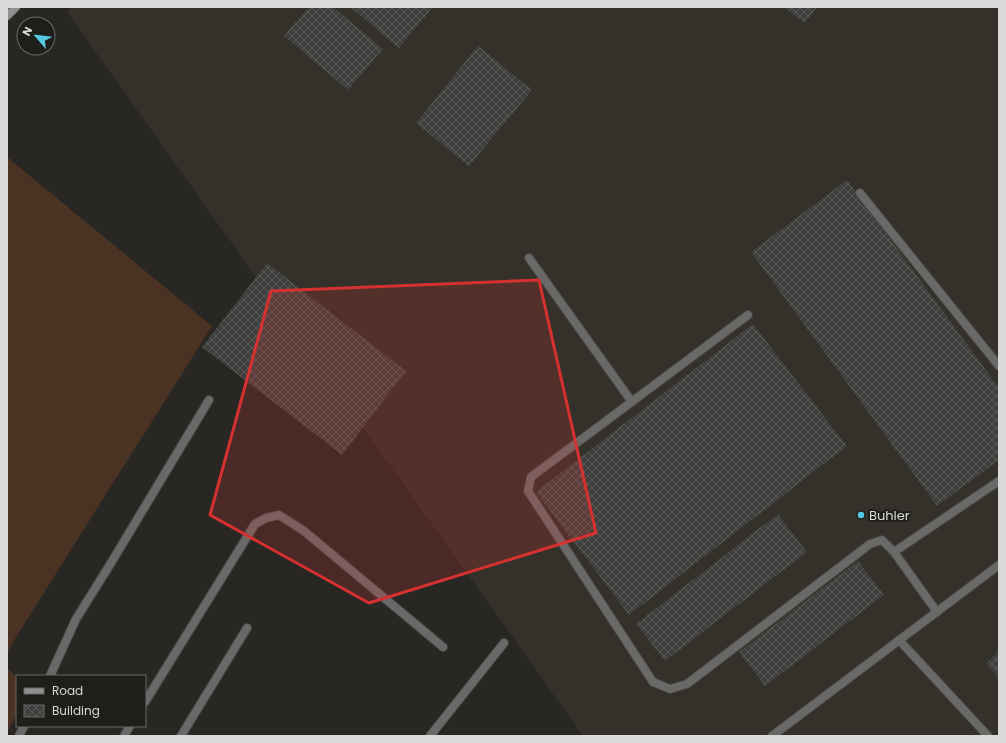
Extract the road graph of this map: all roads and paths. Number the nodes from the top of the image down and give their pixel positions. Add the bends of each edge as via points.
1 (16, 7) edge
2 (7, 16) edge
3 (860, 193) dead end
4 (529, 258) dead end
5 (748, 315) dead end
6 (999, 366) edge
7 (209, 400) dead end
8 (632, 402) junction
9 (999, 481) edge
10 (894, 552) junction
11 (999, 566) edge
12 (937, 612) junction
13 (247, 628) dead end
14 (899, 640) junction
15 (504, 643) dead end
16 (443, 647) dead end
17 (50, 675) edge
18 (146, 700) edge
19 (24, 727) edge
20 (129, 727) edge
21 (19, 736) edge
22 (124, 736) edge
23 (181, 736) edge
24 (430, 736) edge
25 (772, 736) edge
26 (988, 736) edge

1 - 2 street
3 - 6 street
4 - 8 street
5 - 8 street
7 - 17 street via 76,619
8 - 10 street via 531,477 528,492 653,682 670,689 687,684 870,544 882,540
9 - 10 street
10 - 12 street
11 - 12 street
12 - 14 street
13 - 23 street
14 - 25 street
14 - 26 street
15 - 24 street
16 - 18 street via 304,531 279,515 255,524
19 - 21 street
20 - 22 street

